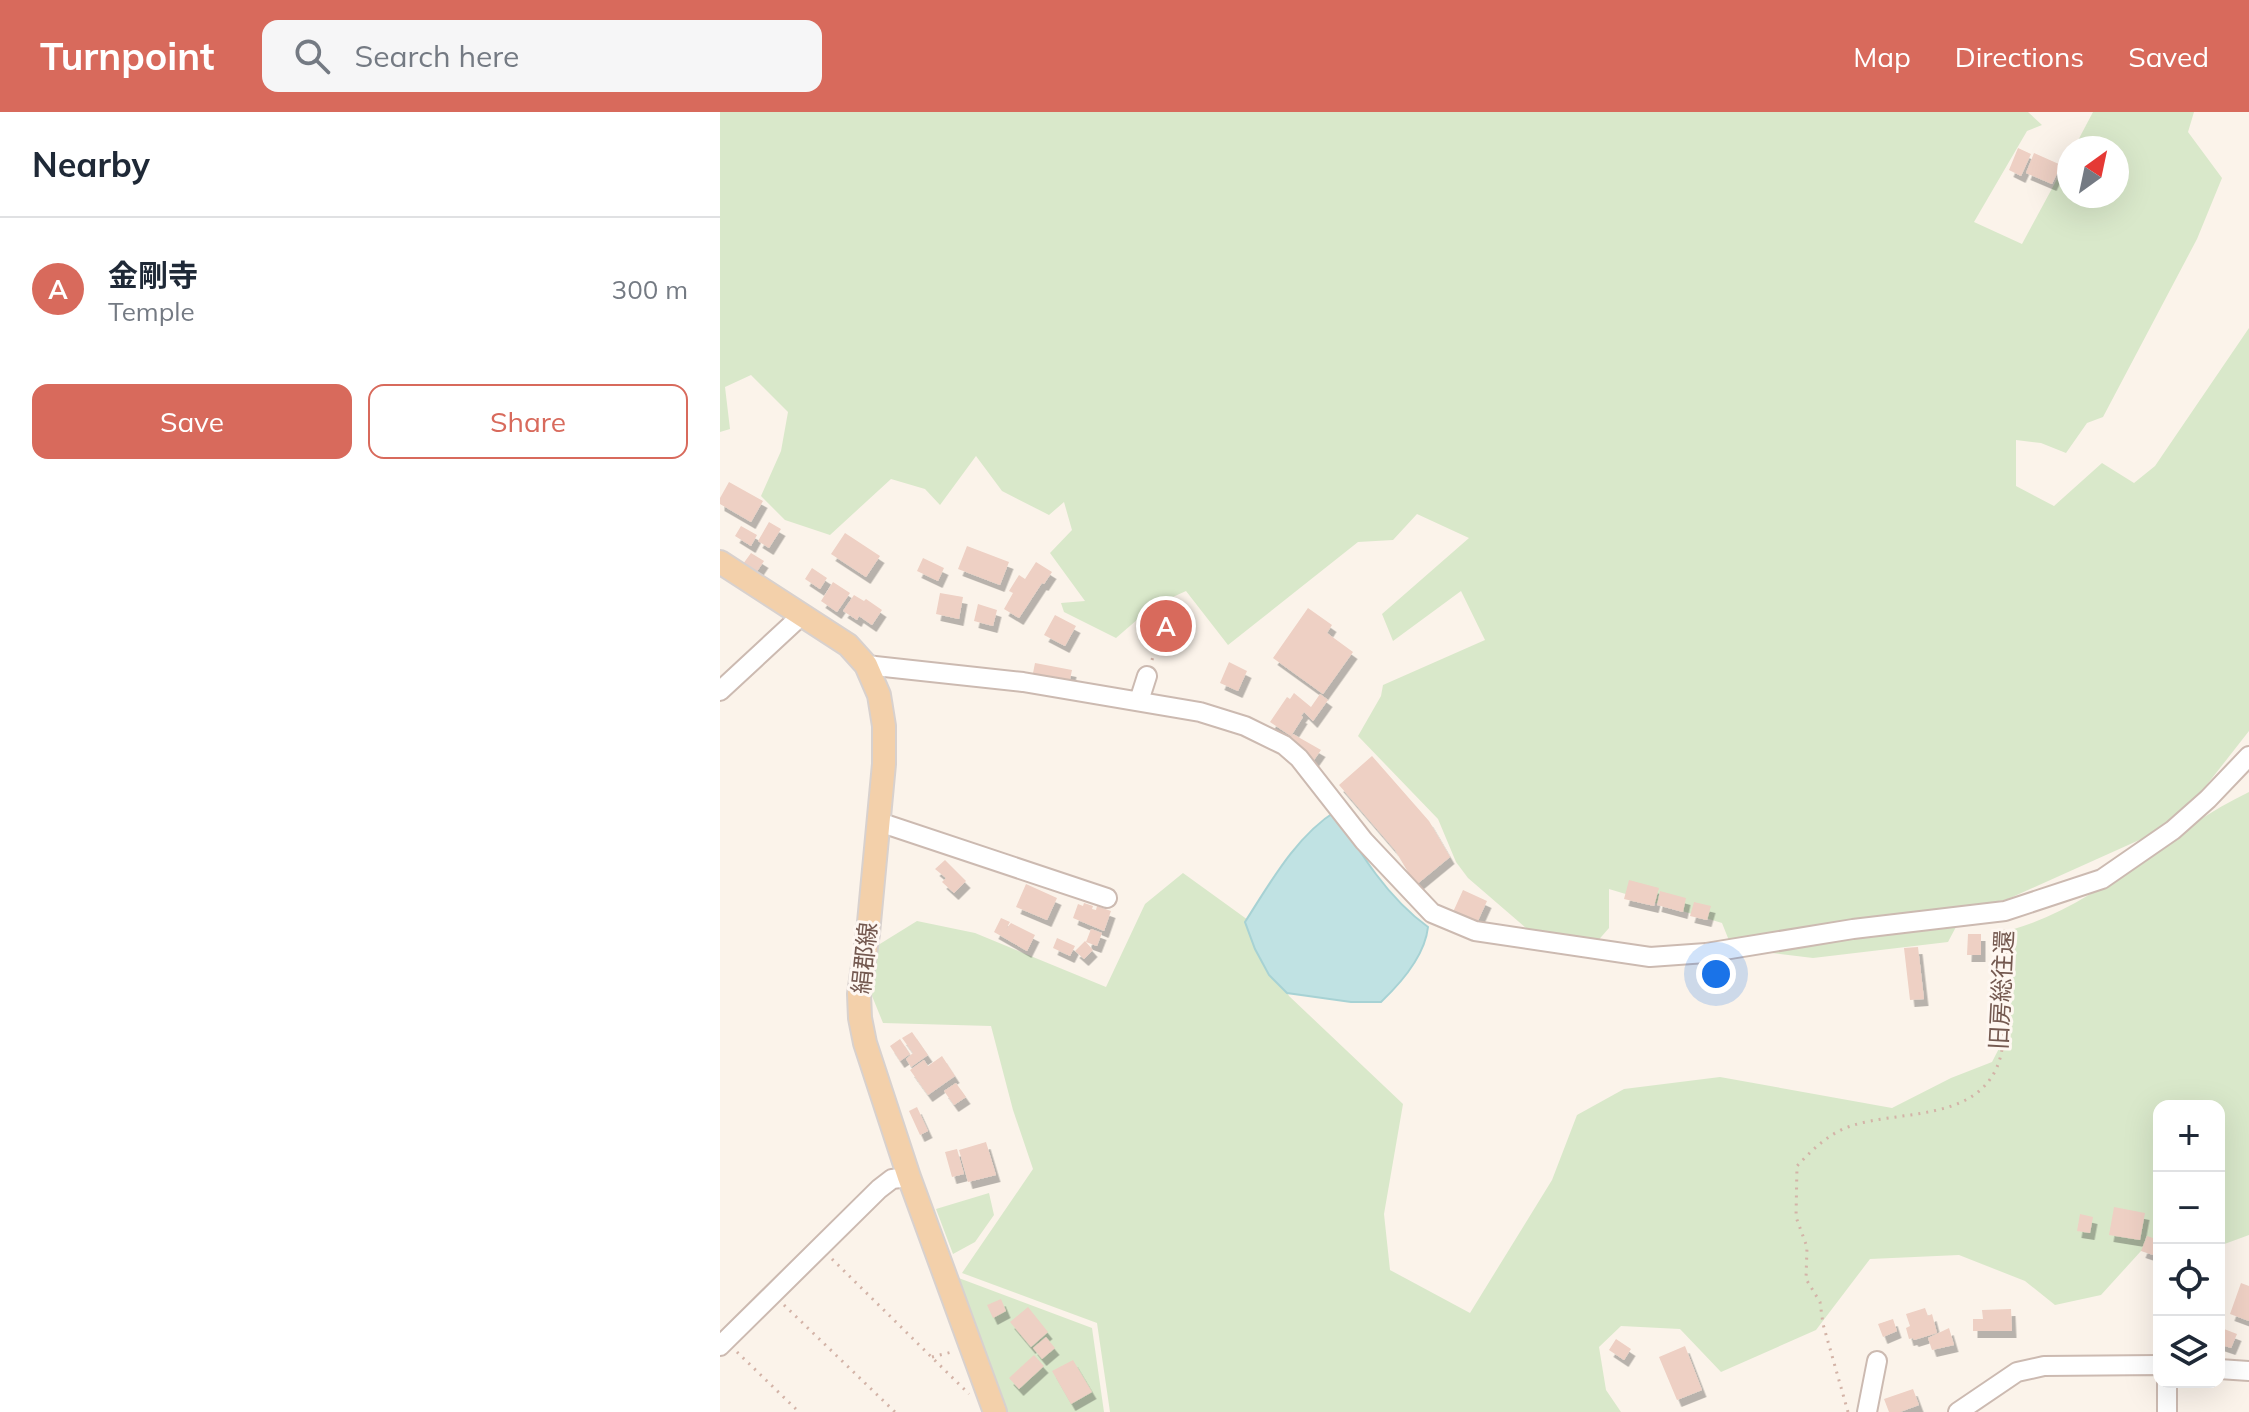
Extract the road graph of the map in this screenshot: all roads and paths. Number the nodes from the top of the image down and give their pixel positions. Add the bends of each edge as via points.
1 (720, 562) edge
2 (802, 615) junction
3 (866, 665) junction
4 (1147, 676) dead end
5 (720, 691) edge
6 (1139, 701) junction
7 (2249, 756) edge
8 (879, 822) junction
9 (1107, 898) dead end
10 (2005, 911) junction
11 (909, 1177) junction
12 (821, 1247) junction
13 (773, 1295) junction
14 (723, 1343) edge
15 (971, 1347) junction
16 (931, 1357) junction
17 (1877, 1361) dead end
18 (2153, 1365) edge
19 (2225, 1369) edge
20 (2249, 1371) edge
21 (2167, 1388) edge
22 (970, 1396) dead end
23 (799, 1412) edge
24 (895, 1412) edge
25 (995, 1412) edge
26 (1848, 1412) edge
27 (1867, 1412) edge
28 (1958, 1412) edge
29 (2167, 1412) edge

1 - 2 main road, 絹郡線
2 - 3 main road, 絹郡線 via 848,645
2 - 5 street
3 - 6 street via 993,677
3 - 8 main road, 絹郡線 via 884,726
4 - 6 street
6 - 10 street via 1200,712 1284,745 1432,913 1475,931 1650,957
7 - 10 street, 旧房総往還 via 2173,830 2102,879
8 - 9 street
8 - 11 main road, 絹郡線 via 860,1018
10 - 26 path, 旧房総往還 via 2002,1047 1986,1084 1974,1097 1947,1108 1849,1126 1797,1166 1796,1217 1807,1247 1806,1279 1820,1302
11 - 12 street via 892,1179 879,1189
11 - 15 main road, 絹郡線
12 - 13 street
12 - 16 path
13 - 14 street
13 - 24 path
14 - 23 path
15 - 16 path
15 - 25 main road, 絹郡線
16 - 22 path
17 - 27 street
18 - 28 street via 2044,1366 2017,1372
19 - 20 street
21 - 29 street

